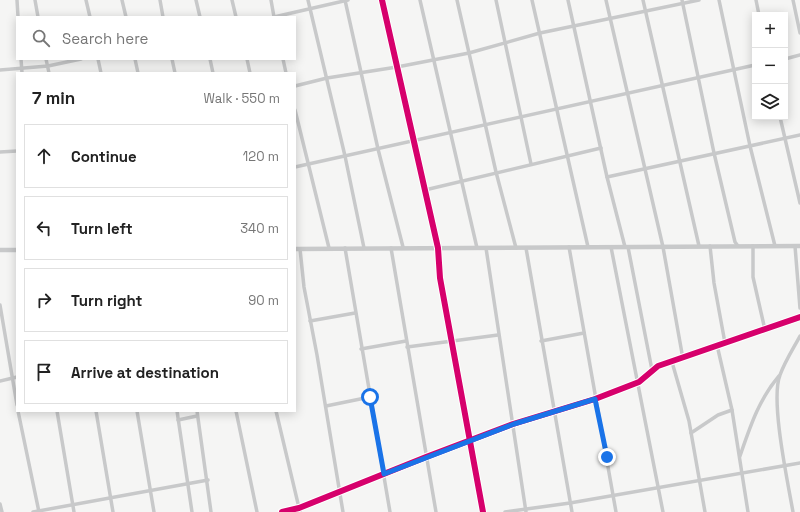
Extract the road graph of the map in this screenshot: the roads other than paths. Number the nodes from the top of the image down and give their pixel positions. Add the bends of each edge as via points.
1 (17, 0) edge
2 (35, 0) edge
3 (86, 0) edge
4 (122, 0) edge
5 (160, 0) edge
6 (196, 0) edge
7 (232, 0) edge
8 (271, 0) edge
9 (308, 0) edge
10 (346, 0) edge
11 (382, 0) edge
12 (420, 0) edge
13 (457, 0) edge
14 (496, 0) edge
15 (532, 0) edge
16 (568, 0) edge
17 (606, 0) edge
18 (643, 0) edge
19 (699, 0) edge
20 (719, 0) edge
21 (756, 0) edge
22 (793, 0) edge
23 (682, 2) edge
24 (310, 10) junction
25 (645, 11) junction
26 (758, 12) edge
27 (18, 16) edge
28 (38, 16) edge
29 (89, 16) edge
30 (126, 16) edge
31 (163, 16) edge
32 (200, 16) edge
33 (236, 16) edge
34 (274, 16) edge
35 (279, 16) edge
36 (610, 19) junction
37 (574, 26) junction
38 (540, 33) junction
39 (800, 33) edge
40 (505, 43) junction
41 (469, 53) junction
42 (800, 55) edge
43 (788, 58) edge
44 (21, 60) edge
45 (46, 60) edge
46 (76, 60) edge
47 (98, 60) edge
48 (135, 60) edge
49 (172, 60) edge
50 (210, 60) edge
51 (246, 60) edge
52 (283, 60) edge
53 (433, 60) junction
54 (48, 66) junction
55 (752, 66) edge
56 (397, 67) junction
57 (21, 68) junction
58 (0, 70) edge
59 (734, 70) junction
60 (22, 72) edge
61 (49, 72) edge
62 (101, 72) edge
63 (138, 72) edge
64 (175, 72) edge
65 (213, 72) edge
66 (250, 72) edge
67 (286, 72) edge
68 (361, 73) junction
69 (327, 78) junction
70 (698, 78) junction
71 (296, 86) edge
72 (662, 86) junction
73 (628, 94) junction
74 (591, 102) junction
75 (556, 110) junction
76 (296, 114) edge
77 (521, 118) junction
78 (781, 120) edge
79 (486, 125) junction
80 (451, 133) junction
81 (800, 135) edge
82 (785, 138) junction
83 (414, 141) junction
84 (750, 146) junction
85 (601, 148) junction
86 (378, 149) junction
87 (16, 151) edge
88 (0, 152) edge
89 (714, 154) junction
90 (345, 156) junction
91 (566, 156) junction
92 (680, 161) junction
93 (308, 164) junction
94 (531, 164) junction
95 (296, 167) edge
96 (644, 169) junction
97 (496, 172) junction
98 (607, 177) junction
99 (461, 181) junction
100 (425, 190) junction
101 (800, 203) edge
102 (699, 246) junction
103 (710, 246) junction
104 (738, 246) junction
105 (753, 246) junction
106 (774, 246) junction
107 (798, 246) edge
108 (403, 247) junction
109 (569, 247) junction
110 (588, 247) junction
111 (611, 247) junction
112 (626, 247) junction
113 (663, 247) junction
114 (329, 248) junction
115 (345, 248) junction
116 (364, 248) junction
117 (391, 248) junction
118 (438, 248) junction
119 (477, 248) junction
120 (486, 248) junction
121 (516, 248) junction
122 (526, 248) junction
123 (298, 249) edge
124 (0, 250) edge
125 (16, 250) edge
126 (0, 305) edge
127 (800, 308) edge
128 (355, 313) junction
129 (800, 317) edge
130 (310, 321) junction
131 (765, 330) junction
132 (584, 333) junction
133 (498, 335) junction
134 (800, 336) edge
135 (406, 341) junction
136 (452, 341) junction
137 (542, 341) junction
138 (725, 343) junction
139 (717, 345) junction
140 (407, 347) junction
141 (361, 349) junction
142 (683, 359) junction
143 (672, 362) junction
144 (652, 370) junction
145 (780, 375) junction
146 (12, 378) junction
147 (16, 378) edge
148 (0, 380) edge
149 (639, 382) junction
150 (370, 397) junction
151 (595, 399) junction
152 (16, 400) edge
153 (326, 406) junction
154 (732, 410) junction
155 (554, 411) junction
156 (18, 412) edge
157 (57, 412) edge
158 (96, 412) edge
159 (137, 412) edge
160 (177, 412) edge
161 (197, 412) edge
162 (236, 412) edge
163 (276, 412) edge
164 (197, 416) junction
165 (178, 420) junction
166 (514, 424) junction
167 (692, 433) junction
168 (470, 441) junction
169 (426, 457) junction
170 (740, 457) junction
171 (800, 463) edge
172 (785, 466) junction
173 (742, 472) junction
174 (384, 474) junction
175 (208, 480) junction
176 (700, 480) junction
177 (188, 484) junction
178 (658, 487) junction
179 (149, 491) junction
180 (339, 492) junction
181 (613, 495) junction
182 (110, 497) junction
183 (570, 503) junction
184 (0, 504) edge
185 (72, 504) junction
186 (299, 510) edge
187 (526, 510) edge
188 (39, 511) edge
189 (2, 512) edge
190 (33, 512) edge
191 (74, 512) edge
192 (114, 512) edge
193 (154, 512) edge
194 (192, 512) edge
195 (211, 512) edge
196 (257, 512) edge
197 (282, 512) edge
198 (343, 512) edge
199 (390, 512) edge
200 (436, 512) edge
201 (483, 512) edge
202 (504, 512) edge
203 (572, 512) edge
204 (616, 512) edge
205 (663, 512) edge
206 (705, 512) edge
207 (748, 512) edge
208 (793, 512) edge

1 - 27 street
2 - 28 street
3 - 29 street
4 - 30 street
5 - 31 street
6 - 32 street
7 - 33 street
8 - 34 street
9 - 24 street
10 - 24 street
10 - 68 street
11 - 56 street
12 - 53 street
13 - 41 street
14 - 40 street
15 - 38 street
16 - 37 street
17 - 36 street
18 - 25 street
19 - 23 street
20 - 59 street
21 - 26 street
22 - 39 street
23 - 25 street
23 - 70 street
24 - 35 street
24 - 69 street
25 - 36 street
25 - 72 street
36 - 37 street
36 - 73 street
37 - 38 street
37 - 74 street
38 - 40 street
38 - 75 street
40 - 41 street
40 - 77 street
41 - 53 street
41 - 79 street
42 - 43 street
44 - 57 street
45 - 54 street
46 - 54 street
47 - 62 street
48 - 63 street
49 - 64 street
50 - 65 street
51 - 66 street
52 - 67 street
53 - 56 street
53 - 80 street
54 - 57 street
54 - 61 street
55 - 59 street
56 - 68 street
56 - 83 street
57 - 58 street
57 - 60 street
59 - 70 street
59 - 84 street
68 - 69 street
68 - 86 street
69 - 71 street
69 - 90 street
70 - 72 street
70 - 89 street
72 - 73 street
72 - 92 street
73 - 74 street
73 - 96 street
74 - 75 street
74 - 85 street
75 - 77 street
75 - 91 street
76 - 93 street
77 - 79 street
77 - 94 street
78 - 82 street
79 - 80 street
79 - 97 street
80 - 83 street
80 - 99 street
81 - 82 street
82 - 84 street
82 - 101 street
83 - 86 street
83 - 100 street
84 - 89 street
84 - 106 street
85 - 91 street
85 - 98 street
86 - 90 street
86 - 108 street
87 - 88 street
89 - 92 street
89 - 104 street
90 - 93 street
90 - 116 street
91 - 94 street
91 - 110 street
92 - 96 street
92 - 102 street
93 - 95 street
93 - 114 street
94 - 97 street
96 - 98 street
96 - 113 street
97 - 99 street
97 - 121 street
98 - 112 street
99 - 100 street
99 - 119 street
100 - 118 street
102 - 103 street
102 - 113 street
103 - 104 street
103 - 138 street
104 - 105 street
105 - 106 street
105 - 131 street via 754,277
106 - 107 street
107 - 127 street
108 - 117 street
108 - 118 street
109 - 110 street
109 - 122 street
109 - 132 street
110 - 111 street
111 - 112 street
111 - 149 street
112 - 113 street
112 - 144 street
113 - 142 street
114 - 115 street
114 - 123 street
115 - 116 street
115 - 128 street
116 - 117 street
117 - 135 street
118 - 119 street
118 - 136 street via 438,264
119 - 120 street
120 - 121 street
120 - 133 street
121 - 122 street
122 - 137 street
123 - 130 street
124 - 125 street
126 - 146 street
128 - 130 street
128 - 141 street
129 - 131 street
130 - 153 street
131 - 138 street
132 - 137 street
132 - 151 street
133 - 136 street
133 - 166 street
134 - 145 street
135 - 140 street
135 - 141 street
136 - 140 street
136 - 168 street
137 - 155 street
138 - 139 street
139 - 142 street
139 - 154 street
140 - 169 street
141 - 150 street
142 - 143 street
143 - 144 street
143 - 167 street
144 - 149 street
145 - 170 street via 771,385 757,410
145 - 172 street via 778,401
146 - 147 street
146 - 148 street
146 - 152 street
149 - 151 street
149 - 178 street
150 - 153 street
150 - 174 street
151 - 155 street
151 - 181 street
153 - 180 street
154 - 167 street via 718,415
154 - 170 street
155 - 166 street
155 - 183 street
156 - 188 street
157 - 185 street
158 - 182 street
159 - 179 street
160 - 165 street
161 - 164 street
162 - 196 street
163 - 186 street
164 - 165 street
164 - 175 street
165 - 177 street
166 - 168 street
166 - 187 street
167 - 176 street
168 - 169 street
168 - 201 street
169 - 174 street
169 - 200 street
170 - 173 street
171 - 172 street
172 - 173 street
172 - 208 street
173 - 176 street
173 - 207 street
174 - 180 street
174 - 199 street
175 - 177 street
175 - 195 street
176 - 178 street
176 - 206 street
177 - 179 street
177 - 194 street
178 - 181 street
178 - 205 street
179 - 182 street
179 - 193 street
180 - 186 street
180 - 198 street
181 - 183 street
181 - 204 street
182 - 185 street
182 - 192 street
183 - 187 street
183 - 203 street
184 - 189 street
185 - 188 street
185 - 191 street
186 - 197 street
187 - 202 street
188 - 190 street

